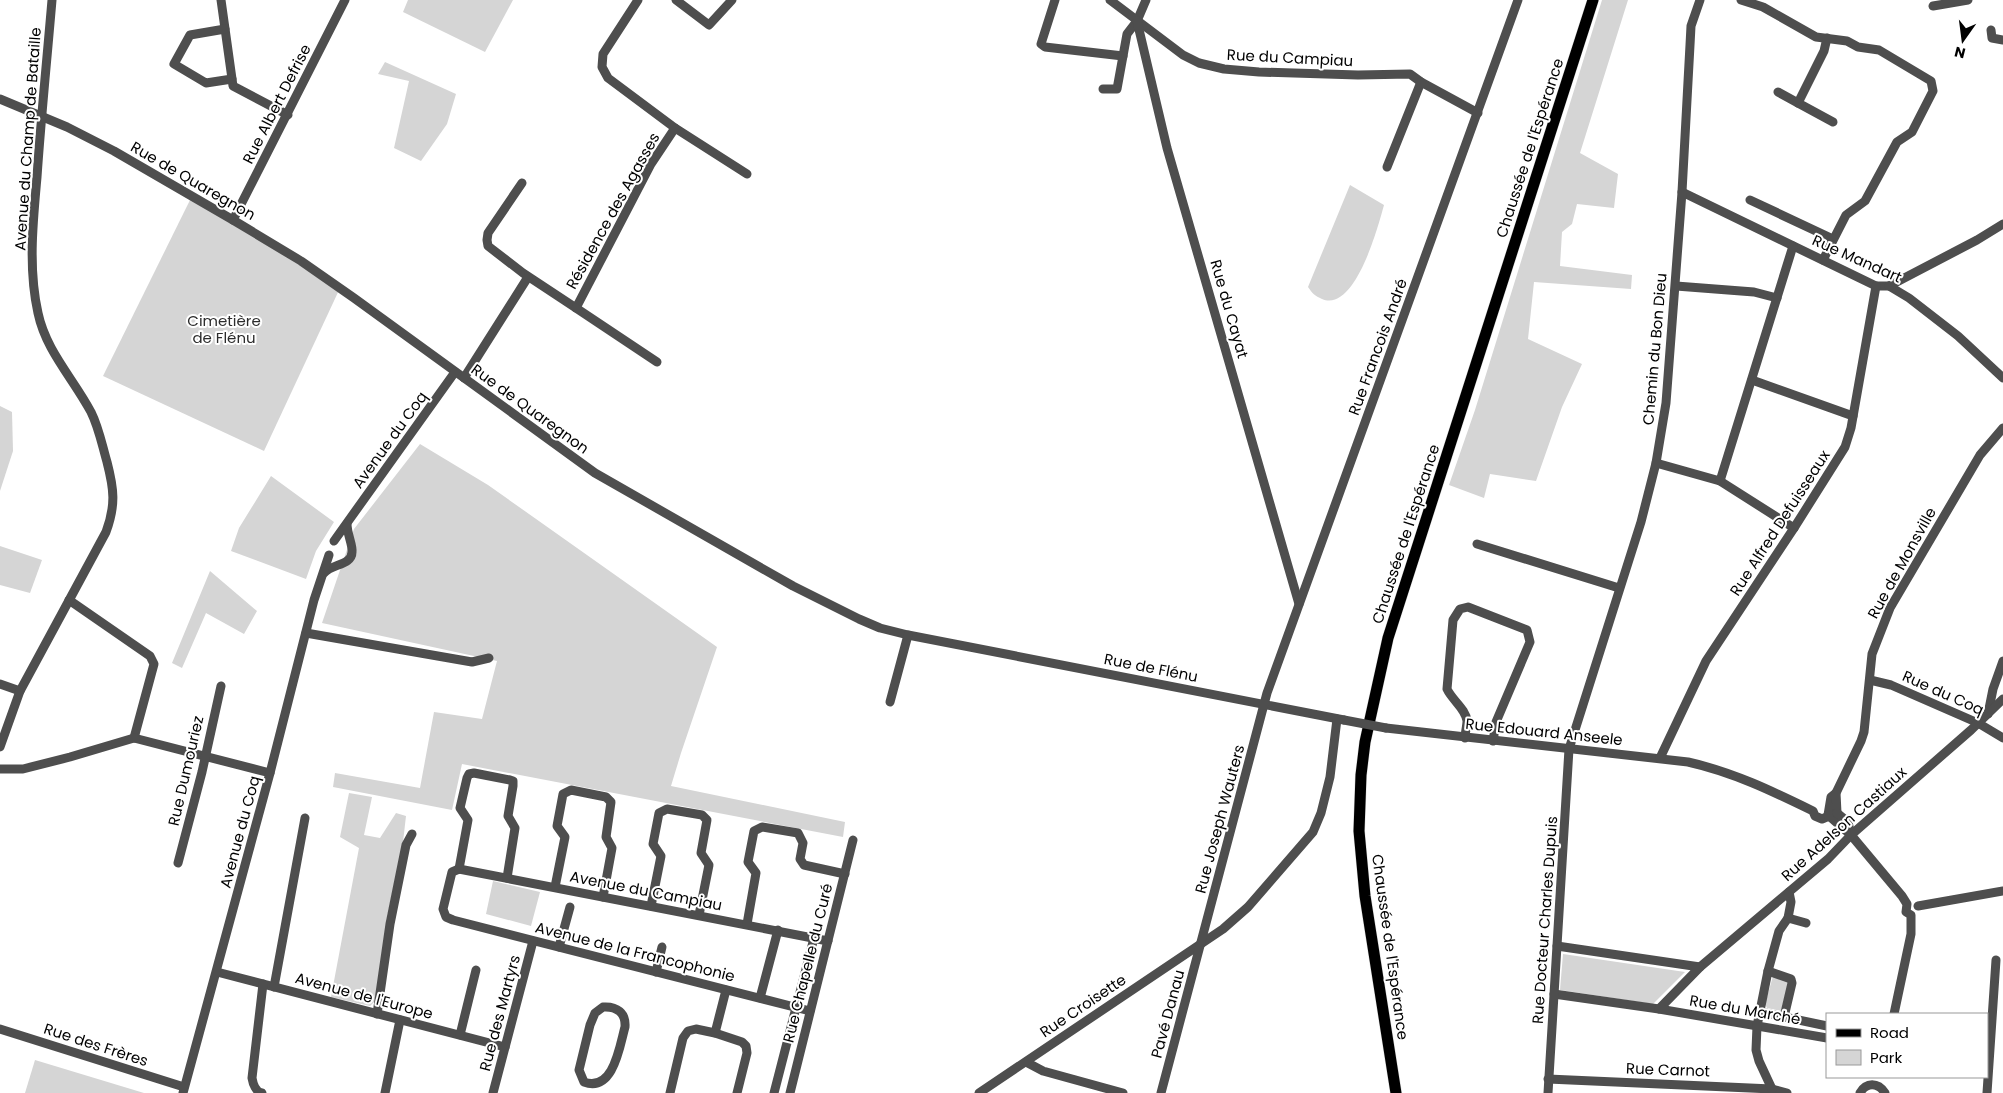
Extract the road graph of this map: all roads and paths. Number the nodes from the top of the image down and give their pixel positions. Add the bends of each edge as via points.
1 (52, 0) edge
2 (221, 0) edge
3 (345, 0) edge
4 (638, 0) edge
5 (676, 0) edge
6 (732, 0) edge
7 (1054, 0) edge
8 (1110, 0) edge
9 (1146, 0) edge
10 (1518, 0) edge
11 (1593, 0) edge
12 (1700, 0) edge
13 (1741, 0) edge
14 (1966, 0) edge
15 (1933, 6) dead end
16 (1137, 21) junction
17 (225, 29) junction
18 (1991, 30) dead end
19 (1827, 38) junction
20 (2003, 40) edge
21 (1123, 56) junction
22 (232, 79) junction
23 (1421, 82) junction
24 (1103, 90) dead end
25 (1778, 92) dead end
26 (0, 99) edge
27 (1798, 103) junction
28 (1478, 113) junction
29 (288, 114) junction
30 (42, 116) junction
31 (1833, 122) dead end
32 (675, 128) junction
33 (1387, 166) dead end
34 (748, 174) dead end
35 (522, 183) dead end
36 (1682, 192) junction
37 (1750, 200) dead end
38 (233, 220) junction
39 (2003, 224) edge
40 (1833, 240) junction
41 (1793, 246) junction
42 (1823, 260) junction
43 (528, 277) junction
44 (1676, 286) junction
45 (1876, 286) junction
46 (1888, 286) junction
47 (1777, 298) junction
48 (576, 308) junction
49 (657, 362) dead end
50 (455, 372) junction
51 (464, 378) junction
52 (2003, 378) edge
53 (1752, 380) junction
54 (1853, 416) junction
55 (2003, 428) edge
56 (1656, 463) junction
57 (1720, 481) junction
58 (347, 524) junction
59 (1794, 528) junction
60 (334, 541) junction
61 (349, 544) junction
62 (1477, 544) dead end
63 (329, 555) junction
64 (341, 564) junction
65 (321, 577) junction
66 (1619, 588) junction
67 (69, 600) junction
68 (1299, 604) junction
69 (306, 633) junction
70 (908, 635) junction
71 (489, 658) dead end
72 (1032, 658) joint
73 (2003, 661) edge
74 (1870, 680) junction
75 (0, 684) edge
76 (221, 686) dead end
77 (20, 690) junction
78 (2003, 699) edge
79 (890, 702) dead end
80 (1264, 704) junction
81 (1988, 714) junction
82 (1341, 720) junction
83 (1978, 723) junction
84 (134, 738) junction
85 (1465, 738) junction
86 (2003, 738) edge
87 (1493, 741) junction
88 (0, 747) edge
89 (1569, 749) junction
90 (204, 756) junction
91 (1660, 758) junction
92 (0, 769) edge
93 (270, 773) junction
94 (1832, 812) junction
95 (305, 818) dead end
96 (412, 834) dead end
97 (1852, 835) junction
98 (853, 840) dead end
99 (178, 863) dead end
100 (459, 869) junction
101 (845, 874) junction
102 (507, 878) junction
103 (555, 887) junction
104 (2003, 890) edge
105 (1789, 892) junction
106 (603, 897) junction
107 (1907, 904) junction
108 (652, 906) junction
109 (1918, 906) junction
110 (570, 907) dead end
111 (700, 915) junction
112 (1911, 915) junction
113 (1788, 918) junction
114 (1806, 922) dead end
115 (747, 924) junction
116 (778, 930) junction
117 (814, 938) junction
118 (533, 941) junction
119 (828, 941) junction
120 (1202, 942) junction
121 (1557, 946) junction
122 (559, 947) junction
123 (662, 947) dead end
124 (1996, 960) dead end
125 (1700, 967) junction
126 (476, 970) dead end
127 (217, 972) junction
128 (656, 972) junction
129 (1768, 972) junction
130 (263, 984) junction
131 (274, 987) junction
132 (726, 990) junction
133 (1554, 994) junction
134 (760, 998) junction
135 (796, 1008) junction
136 (1659, 1009) junction
137 (810, 1012) junction
138 (1761, 1012) junction
139 (1894, 1013) edge
140 (377, 1014) junction
141 (1784, 1017) junction
142 (400, 1020) junction
143 (590, 1025) joint
144 (1757, 1026) junction
145 (1826, 1026) edge
146 (0, 1028) edge
147 (715, 1033) junction
148 (460, 1035) junction
149 (1826, 1038) edge
150 (505, 1047) junction
151 (1026, 1062) junction
152 (1548, 1079) junction
153 (1878, 1081) edge
154 (1673, 1089) edge
155 (1710, 1089) edge
156 (1772, 1089) junction
157 (183, 1090) edge
158 (1740, 1090) edge
159 (262, 1093) edge
160 (384, 1093) edge
161 (493, 1093) edge
162 (670, 1093) edge
163 (737, 1093) edge
164 (774, 1093) edge
165 (790, 1093) edge
166 (979, 1093) edge
167 (1123, 1093) edge
168 (1161, 1093) edge
169 (1396, 1093) edge
170 (1548, 1093) edge
171 (1786, 1093) edge
172 (1860, 1093) edge
173 (1884, 1093) edge
174 (1987, 1093) edge

1 - 30 street, Avenue du Champ de Bataille
2 - 17 street
3 - 29 street, Rue Albert Defrise
4 - 32 street, Résidence des Agasses via 603,54 602,67 608,78
5 - 6 street via 709,25
7 - 21 street via 1041,44
8 - 16 street, Rue du Campiau
9 - 16 street
10 - 28 street, Rue Francois André
11 - 169 main road, Chaussée de l'Espérance via 1388,638 1365,742 1360,805 1362,866
12 - 36 street, Chemin du Bon Dieu via 1691,26
13 - 19 street via 1762,7 1816,37
14 - 15 street
16 - 21 street via 1127,34
16 - 23 street, Rue du Campiau via 1183,56 1209,66 1259,72 1410,74
16 - 68 street, Rue du Cayat via 1167,148
17 - 22 street
17 - 22 street via 190,35 174,64 206,83
18 - 20 street via 1992,38
19 - 27 street via 1824,51
19 - 40 street via 1879,50 1931,81 1933,91 1912,132 1897,142 1865,201 1846,215
21 - 24 street via 1117,89
22 - 29 street via 233,86
23 - 28 street, Rue du Campiau
23 - 33 street
25 - 27 street
26 - 30 street, Rue de Quaregnon
27 - 31 street
28 - 68 street, Rue Francois André
29 - 38 street, Rue Albert Defrise
30 - 38 street, Rue de Quaregnon via 114,151
30 - 67 street, Avenue du Champ de Bataille via 32,261 38,313 47,342 97,426 113,488 112,512 106,532
32 - 34 street, Résidence des Agasses
32 - 48 street, Résidence des Agasses via 651,164
35 - 43 street, Résidence des Agasses via 488,233 487,240 488,246
36 - 41 street, Rue Mandart
36 - 44 street, Chemin du Bon Dieu
37 - 40 street
38 - 50 street, Rue de Quaregnon via 340,288
39 - 46 street
40 - 42 street
41 - 42 street, Rue Mandart
41 - 47 street
42 - 45 street, Rue Mandart
43 - 48 street, Résidence des Agasses
43 - 51 street
44 - 47 street via 1754,292
44 - 56 street, Chemin du Bon Dieu via 1666,403
45 - 46 street, Rue Mandart
45 - 54 street, Rue Alfred Defuisseaux
46 - 52 street, Rue Mandart via 1958,336
47 - 53 street
48 - 49 street, Résidence des Agasses
50 - 51 street, Rue de Quaregnon
50 - 58 street, Avenue du Coq
51 - 70 street, Rue de Quaregnon via 595,473 684,525 842,611 880,628
53 - 54 street
53 - 57 street
54 - 59 street, Rue Alfred Defuisseaux via 1845,447
55 - 74 street, Rue de Monsville via 1980,456 1890,608 1872,654
56 - 57 street
56 - 66 street, Chemin du Bon Dieu
57 - 59 street
58 - 60 street, Avenue du Coq
58 - 61 street
59 - 91 street, Rue Alfred Defuisseaux via 1706,661
60 - 61 street via 344,540
60 - 63 street via 329,547
61 - 64 street via 352,554
62 - 66 street
63 - 64 street via 333,562
63 - 65 street, Avenue du Coq
64 - 65 street via 328,568
65 - 69 street, Avenue du Coq
66 - 89 street, Chemin du Bon Dieu
67 - 77 street, Avenue du Champ de Bataille
67 - 84 street via 150,656 154,664
68 - 80 street, Rue Francois André
69 - 71 street via 472,662
69 - 93 street, Avenue du Coq
70 - 72 street, Rue de Quaregnon
70 - 79 street
72 - 80 street, Rue de Flénu
73 - 81 street
74 - 83 street, Rue du Coq via 1891,685
74 - 94 street, Rue de Monsville via 1864,732 1836,793 1831,797
75 - 77 street
76 - 90 street, Rue Dumouriez
77 - 88 street, Avenue du Champ de Bataille
78 - 81 street, Rue Adelson Castiaux
80 - 82 street, Rue Edouard Anseele
80 - 120 street, Rue Joseph Wauters
81 - 83 street, Rue Adelson Castiaux
82 - 85 street, Rue Edouard Anseele, bridge
82 - 120 street, Rue Croisette via 1330,777 1313,832 1248,907
83 - 86 street, Rue du Coq
83 - 97 street, Rue Adelson Castiaux
84 - 90 street
84 - 92 street via 23,769
85 - 87 street, Rue Edouard Anseele
85 - 87 street via 1467,719 1451,698 1448,688 1453,620 1460,609 1468,607 1527,630 1530,642 1496,722
87 - 89 street, Rue Edouard Anseele
89 - 91 street, Rue Edouard Anseele
89 - 121 street, Rue Docteur Charles Dupuis
90 - 93 street
90 - 99 street, Rue Dumouriez
91 - 94 street, Rue Edouard Anseele via 1724,771 1813,811 1822,819
93 - 127 street, Avenue du Coq
94 - 97 street via 1848,822
95 - 131 street
96 - 140 street via 406,845 390,924
97 - 105 street, Rue Adelson Castiaux
97 - 107 street
98 - 101 street, Rue Chapelle du Curé
100 - 102 street, Avenue du Campiau
100 - 102 street via 468,820 460,808 467,778 474,773 513,781 508,816 515,828
100 - 118 street, Avenue de la Francophonie via 452,872 443,909 446,917
101 - 115 street via 804,865 800,859 803,843 798,833 762,827 754,831 748,862 756,874
101 - 119 street, Rue Chapelle du Curé
102 - 103 street, Avenue du Campiau
103 - 106 street, Avenue du Campiau
103 - 106 street via 565,837 557,826 563,794 571,790 606,796 611,802 606,837 612,848
104 - 109 street
105 - 113 street
105 - 125 street, Rue Adelson Castiaux
106 - 108 street, Avenue du Campiau
107 - 109 street via 1914,902
107 - 112 street via 1905,909
108 - 111 street, Avenue du Campiau
108 - 111 street via 661,856 653,844 659,813 667,809 702,815 707,820 701,853 709,864
109 - 112 street
110 - 122 street
111 - 115 street, Avenue du Campiau
112 - 139 street via 1911,934
113 - 114 street
113 - 129 street via 1779,931
115 - 116 street, Avenue du Campiau
116 - 117 street, Avenue du Campiau
116 - 134 street
117 - 119 street, Avenue du Campiau
117 - 135 street
118 - 122 street, Avenue de la Francophonie
118 - 150 street, Rue des Martyrs
119 - 137 street, Rue Chapelle du Curé
120 - 151 street, Rue Croisette
120 - 168 street, Pavé Danau
121 - 125 street
121 - 133 street, Rue Docteur Charles Dupuis
122 - 128 street, Avenue de la Francophonie
123 - 128 street
124 - 174 street
125 - 136 street, Rue Adelson Castiaux
126 - 148 street
127 - 130 street, Avenue de l'Europe
127 - 157 street, Avenue du Coq
128 - 132 street, Avenue de la Francophonie
129 - 138 street
129 - 141 street via 1791,979
130 - 131 street, Avenue de l'Europe
130 - 159 street via 252,1078
131 - 140 street, Avenue de l'Europe
132 - 134 street, Avenue de la Francophonie
132 - 147 street
133 - 136 street, Rue du Marché
133 - 152 street, Rue Docteur Charles Dupuis
134 - 135 street, Avenue de la Francophonie
135 - 137 street, Avenue de la Francophonie
135 - 164 street
136 - 144 street, Rue du Marché
137 - 165 street, Rue Chapelle du Curé
138 - 141 street, Rue du Marché
138 - 144 street
140 - 142 street, Avenue de l'Europe
141 - 145 street, Rue du Marché
142 - 148 street, Avenue de l'Europe
142 - 160 street
143 - 143 street via 579,1073 587,1084 599,1087 613,1075 625,1023 621,1012 613,1007 603,1007 595,1013
144 - 149 street, Rue du Marché
144 - 156 street via 1756,1050
146 - 157 street, Rue des Frères
147 - 162 street via 696,1029 688,1031 683,1038
147 - 163 street via 746,1046
148 - 150 street, Avenue de l'Europe
150 - 161 street, Rue des Martyrs
151 - 166 street, Rue Croisette
151 - 167 street via 1043,1071
152 - 154 street, Rue Carnot via 1646,1083
152 - 170 street, Rue Docteur Charles Dupuis
153 - 172 street
153 - 173 street
154 - 155 street, Rue Carnot
155 - 158 street, Rue Carnot
156 - 158 street, Rue Carnot
156 - 171 street, Rue Carnot

